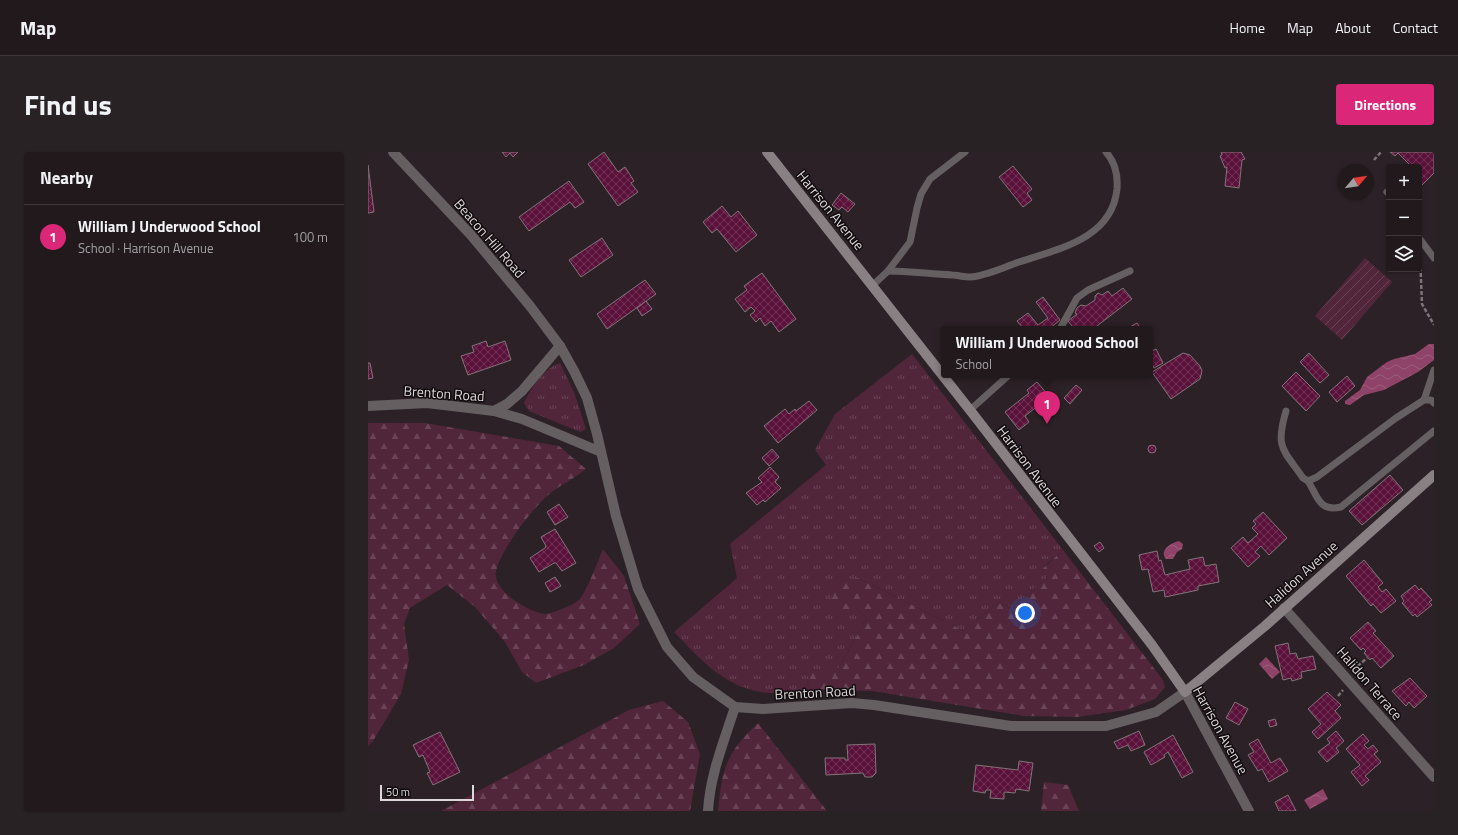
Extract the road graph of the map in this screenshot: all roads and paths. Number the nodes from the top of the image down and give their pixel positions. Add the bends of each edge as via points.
1 (393, 152) edge
2 (767, 152) edge
3 (965, 152) edge
4 (1106, 152) edge
5 (1381, 152) edge
6 (1374, 160) dead end
7 (1422, 243) edge
8 (1424, 246) junction
9 (1434, 258) edge
10 (888, 271) junction
11 (1130, 271) dead end
12 (873, 285) junction
13 (1434, 325) edge
14 (1062, 326) edge
15 (560, 346) junction
16 (1434, 370) edge
17 (941, 373) edge
18 (945, 378) edge
19 (1007, 378) edge
20 (1424, 400) junction
21 (1434, 403) edge
22 (368, 406) edge
23 (970, 410) junction
24 (494, 411) junction
25 (1286, 411) dead end
26 (1434, 431) edge
27 (600, 452) junction
28 (1434, 474) edge
29 (1308, 481) junction
30 (1284, 608) junction
31 (1366, 658) dead end
32 (1345, 677) junction
33 (1185, 692) junction
34 (735, 707) junction
35 (1434, 777) edge
36 (708, 811) edge
37 (1249, 811) edge

1 - 15 street, Beacon Hill Road via 471,235
2 - 12 main road, Harrison Avenue
3 - 10 lane via 930,179 919,201 910,242
4 - 10 lane via 1116,172 1116,199 1100,227 1080,240 1058,251 969,277
5 - 6 path
7 - 8 lane
8 - 9 lane
8 - 13 path via 1420,253 1420,291 1425,311
10 - 12 lane
11 - 14 lane via 1088,290 1077,298
12 - 17 main road, Harrison Avenue
15 - 24 street, Brenton Road via 522,391
15 - 27 street via 587,398
16 - 20 lane
18 - 23 main road, Harrison Avenue
19 - 23 lane
20 - 21 lane via 1431,400
20 - 29 lane
22 - 24 street, Brenton Road via 427,403
23 - 33 main road, Harrison Avenue via 1152,645
24 - 27 street, Brenton Road via 522,419
25 - 29 lane via 1280,430 1280,442 1303,478
26 - 29 lane via 1341,507 1330,509 1323,506
27 - 34 street via 624,546 638,588 664,641 693,678
28 - 30 main road, Halidon Avenue
30 - 32 street, Halidon Terrace
30 - 33 main road, Halidon Avenue
31 - 32 path
32 - 35 street, Halidon Terrace
33 - 34 street, Brenton Road via 1156,712 1106,726 1011,726 922,711 852,704 763,709
33 - 37 street, Harrison Avenue
34 - 36 street via 714,771

